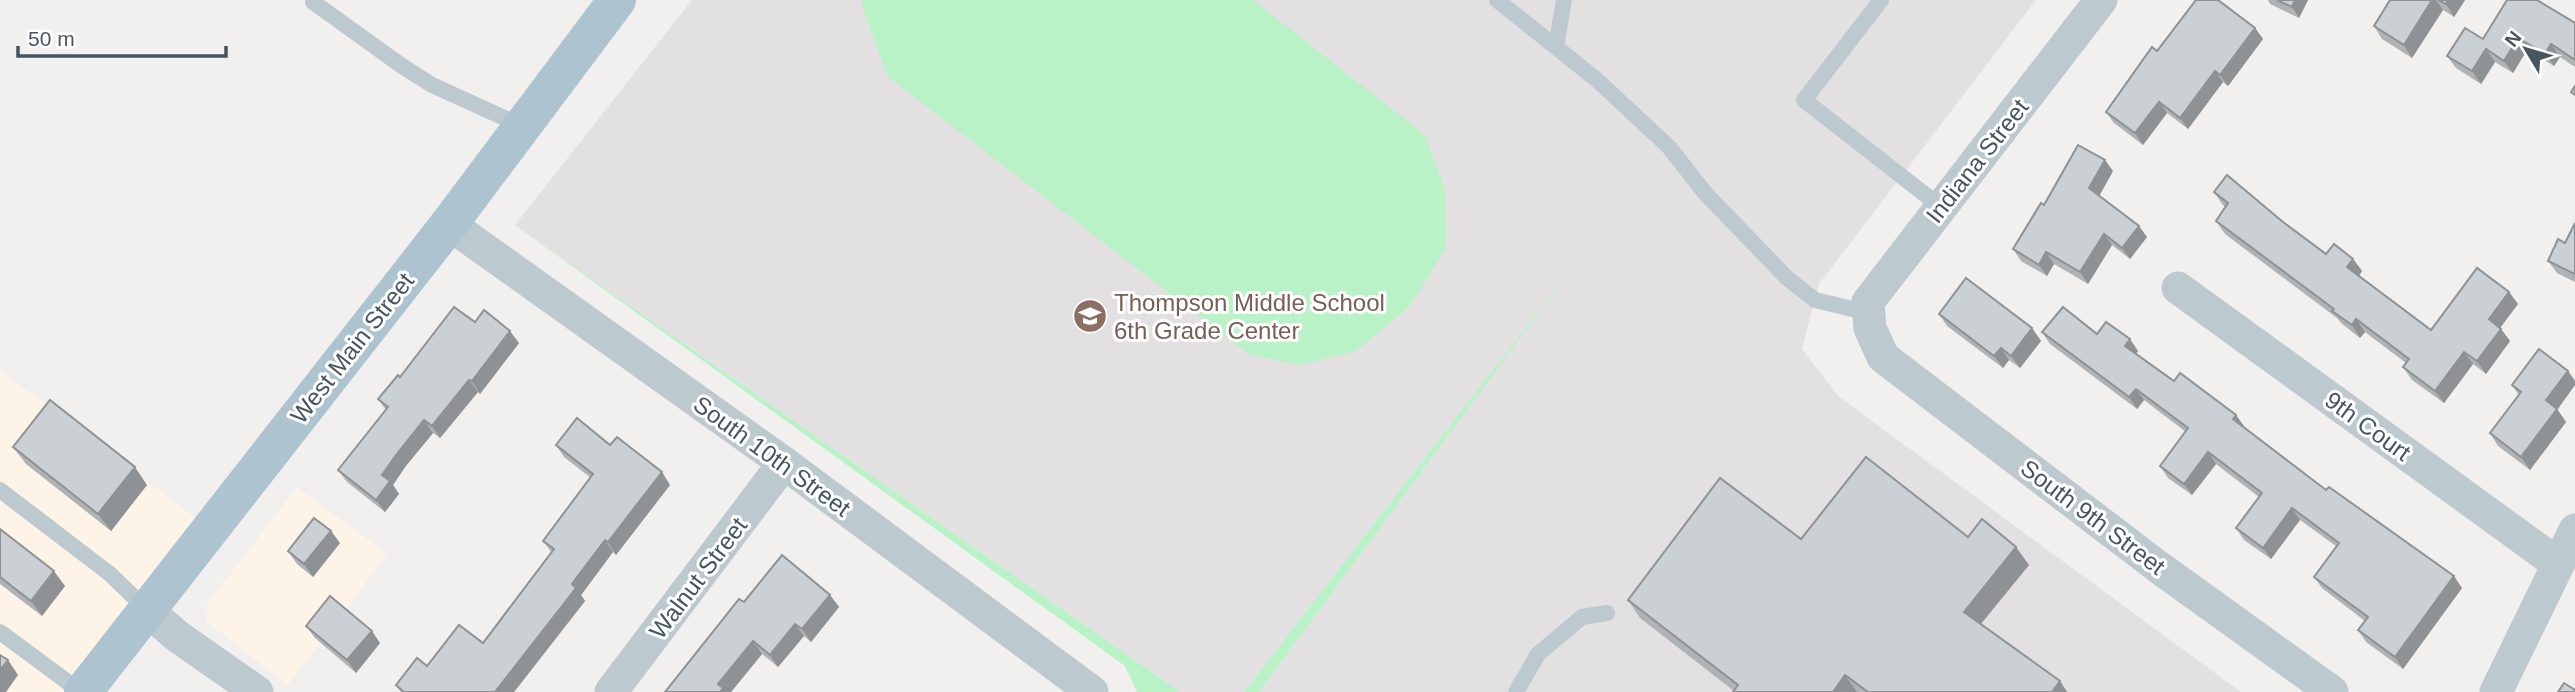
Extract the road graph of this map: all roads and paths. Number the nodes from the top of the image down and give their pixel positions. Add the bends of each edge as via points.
1 (617, 0) edge
2 (1497, 0) edge
3 (1564, 0) edge
4 (1881, 0) edge
5 (2101, 0) edge
6 (313, 2) dead end
7 (1556, 47) junction
8 (522, 126) junction
9 (1941, 206) junction
10 (449, 224) junction
11 (2178, 288) dead end
12 (1870, 321) junction
13 (784, 463) junction
14 (0, 490) edge
15 (2575, 530) edge
16 (2558, 564) junction
17 (147, 610) junction
18 (1607, 613) dead end
19 (0, 632) edge
20 (82, 692) edge
21 (257, 692) edge
22 (611, 692) edge
23 (1092, 692) edge
24 (1516, 692) edge
25 (2332, 692) edge
26 (2496, 692) edge

1 - 8 main road, West Main Street
2 - 7 lane
3 - 7 lane
4 - 9 lane via 1804,100
5 - 9 street, Indiana Street
6 - 8 lane via 432,85
7 - 12 lane via 1669,147 1787,278 1815,300
8 - 10 main road, West Main Street
9 - 12 street, Indiana Street via 1868,302
10 - 13 street, South 10th Street
10 - 17 main road, West Main Street
11 - 16 street, 9th Court
12 - 25 street, South 9th Street via 1883,357 2157,566
13 - 22 street, Walnut Street
13 - 23 street, South 10th Street
14 - 17 lane via 110,575
15 - 16 street
16 - 26 street
17 - 20 main road, West Main Street
17 - 21 street
18 - 24 lane via 1582,617 1538,654
19 - 20 lane

